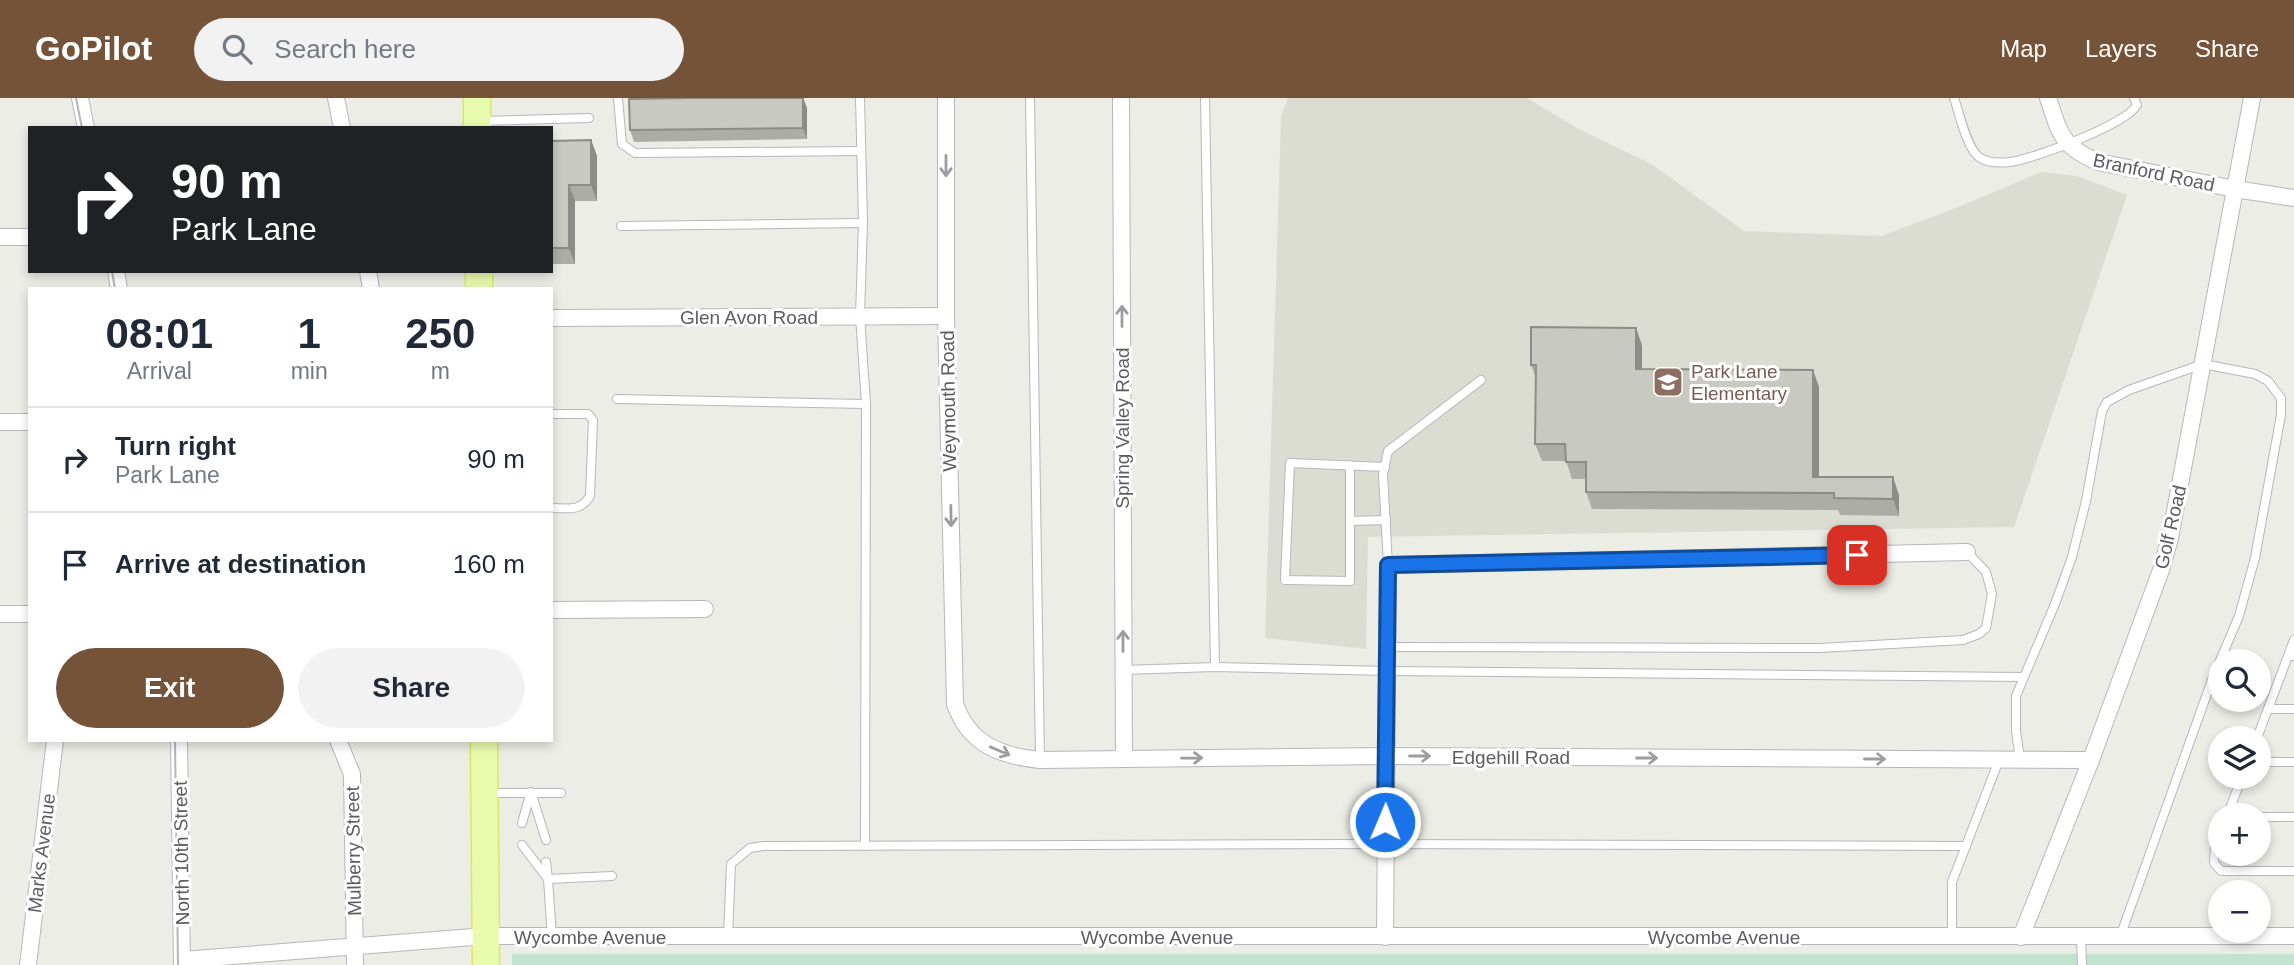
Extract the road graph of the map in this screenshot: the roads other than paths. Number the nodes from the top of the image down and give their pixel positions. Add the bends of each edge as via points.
1 (80, 98) edge
2 (336, 98) edge
3 (618, 98) edge
4 (860, 98) edge
5 (946, 98) edge
6 (1030, 98) edge
7 (1121, 98) edge
8 (1205, 98) edge
9 (1954, 98) edge
10 (2048, 98) edge
11 (2134, 98) edge
12 (2252, 98) edge
13 (477, 116) edge
14 (589, 118) dead end
15 (86, 126) edge
16 (342, 126) edge
17 (2067, 143) junction
18 (861, 151) junction
19 (2235, 189) junction
20 (2294, 198) edge
21 (863, 223) junction
22 (621, 226) dead end
23 (0, 237) edge
24 (28, 237) edge
25 (860, 316) junction
26 (947, 316) junction
27 (553, 318) edge
28 (2203, 364) junction
29 (1481, 380) dead end
30 (617, 399) dead end
31 (866, 404) junction
32 (553, 414) edge
33 (0, 422) edge
34 (28, 422) edge
35 (1350, 465) junction
36 (1385, 467) junction
37 (553, 508) edge
38 (1386, 520) junction
39 (1350, 521) junction
40 (1967, 552) joint
41 (1388, 565) junction
42 (705, 609) dead end
43 (553, 610) edge
44 (0, 614) edge
45 (28, 614) edge
46 (2294, 640) edge
47 (1386, 647) junction
48 (2291, 656) edge
49 (1215, 667) junction
50 (1123, 670) junction
51 (1386, 671) junction
52 (2023, 677) junction
53 (2271, 702) edge
54 (955, 704) joint
55 (2271, 709) edge
56 (2294, 709) edge
57 (55, 742) edge
58 (179, 742) edge
59 (339, 742) edge
60 (484, 742) edge
61 (1386, 756) junction
62 (1124, 758) junction
63 (2020, 759) junction
64 (1040, 760) junction
65 (1999, 760) junction
66 (2091, 760) junction
67 (2271, 762) edge
68 (2294, 762) edge
69 (531, 792) junction
70 (484, 793) junction
71 (561, 793) dead end
72 (2271, 817) edge
73 (2294, 817) edge
74 (522, 824) dead end
75 (546, 840) dead end
76 (1385, 844) junction
77 (522, 845) dead end
78 (865, 846) junction
79 (1966, 846) junction
80 (546, 862) dead end
81 (2217, 866) edge
82 (2294, 871) edge
83 (612, 876) dead end
84 (548, 879) junction
85 (486, 936) junction
86 (2294, 936) edge
87 (552, 937) junction
88 (728, 937) junction
89 (1385, 937) junction
90 (1951, 937) junction
91 (2021, 937) junction
92 (2081, 937) junction
93 (2127, 937) junction
94 (355, 947) junction
95 (271, 959) edge
96 (182, 963) edge
97 (28, 965) edge
98 (355, 965) edge
99 (486, 965) edge
100 (2082, 965) edge

1 - 15 street
2 - 16 street
3 - 18 lane via 622,144 635,153
4 - 18 lane
5 -> 26 street, Weymouth Road
6 - 64 lane
50 -> 7 street, Spring Valley Road
8 - 49 lane
9 - 17 lane via 1972,151 1989,162 2011,162
10 - 17 street
11 - 17 lane via 2137,105 2124,119
12 - 19 street, Golf Road
13 - 14 lane
17 - 19 street, Branford Road via 2098,162
18 - 21 lane
19 - 20 street, Branford Road
19 - 28 street, Golf Road
21 - 22 lane
21 - 25 lane
23 - 24 street
25 - 26 street, Glen Avon Road
25 - 27 street, Glen Avon Road
25 - 31 lane
26 -> 54 street, Weymouth Road
28 - 52 lane via 2106,402 2072,557
28 - 66 street, Golf Road via 2161,570
28 - 93 lane via 2268,381 2281,398 2281,415 2255,558 2239,617 2213,677
29 - 36 lane via 1388,450
30 - 31 lane
31 - 78 lane
32 - 37 lane via 588,414 593,420 590,496 579,508
33 - 34 street
35 - 36 lane
35 - 39 lane
35 - 39 lane via 1290,463 1285,580 1350,581
36 - 38 lane
38 - 39 lane
38 - 41 lane
40 - 41 street
40 - 47 lane via 1982,565 1992,594 1986,628 1963,640 1820,648
41 - 47 street
42 - 43 street
44 - 45 street
46 - 48 lane
47 - 51 street
48 - 53 lane
49 - 50 lane
49 - 51 lane
50 - 62 street, Spring Valley Road
51 - 52 lane
51 - 61 street
52 - 63 lane via 2015,710
54 -> 64 street, Edgehill Road via 967,729 985,744 1007,755
55 - 56 lane
57 - 97 street, Marks Avenue
58 - 96 street, North 10th Street
59 - 94 street, Mulberry Street via 352,775
60 - 70 main road
62 -> 61 street, Edgehill Road
61 -> 65 street, Edgehill Road
61 - 76 street
62 - 64 street, Edgehill Road
63 - 65 street, Edgehill Road
63 - 66 street, Edgehill Road
65 - 79 lane
66 - 91 street, Golf Road
67 - 68 lane
69 - 70 lane
69 - 71 lane
69 - 74 lane
69 - 75 lane
70 - 85 main road
72 - 73 lane
76 - 78 lane
76 - 79 lane
76 - 89 street
77 - 84 lane
78 - 88 lane via 764,846 739,855 729,873
79 - 90 lane via 1952,882
80 - 84 lane
81 - 82 lane via 2221,871
83 - 84 lane
84 - 87 lane
85 - 87 street, Wycombe Avenue
85 - 94 street, Wycombe Avenue
85 - 99 main road
86 - 93 street, Wycombe Avenue
87 - 88 street, Wycombe Avenue
88 - 89 street, Wycombe Avenue
89 - 90 street, Wycombe Avenue
90 - 91 street, Wycombe Avenue
91 - 92 street, Wycombe Avenue
92 - 93 street, Wycombe Avenue
92 - 100 lane
94 - 95 street, Wycombe Avenue
94 - 98 street, Mulberry Street
95 - 96 street, Wycombe Avenue

